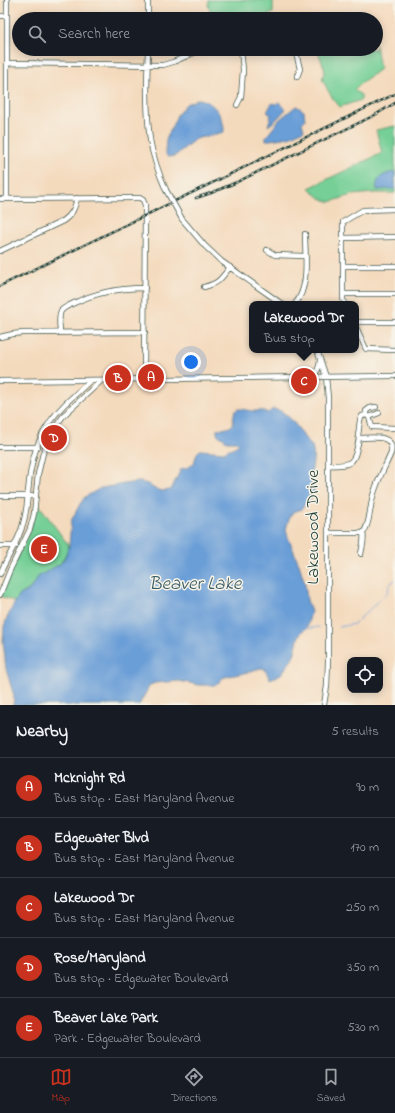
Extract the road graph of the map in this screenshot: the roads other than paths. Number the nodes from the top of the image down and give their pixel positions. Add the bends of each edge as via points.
1 (8, 0) edge
2 (148, 0) edge
3 (148, 12) edge
4 (0, 16) edge
5 (7, 16) junction
6 (148, 56) edge
7 (187, 56) edge
8 (242, 56) edge
9 (297, 56) edge
10 (7, 63) junction
11 (148, 65) junction
12 (297, 78) dead end
13 (237, 105) dead end
14 (0, 107) edge
15 (7, 107) junction
16 (77, 198) junction
17 (0, 199) edge
18 (7, 199) junction
19 (395, 210) edge
20 (306, 234) dead end
21 (343, 238) junction
22 (395, 238) edge
23 (267, 250) dead end
24 (0, 251) edge
25 (305, 256) junction
26 (343, 266) junction
27 (395, 266) edge
28 (230, 267) junction
29 (204, 287) dead end
30 (145, 288) junction
31 (343, 294) junction
32 (395, 294) edge
33 (278, 301) edge
34 (297, 301) edge
35 (344, 301) edge
36 (359, 322) edge
37 (395, 322) edge
38 (145, 332) junction
39 (60, 333) junction
40 (359, 334) edge
41 (0, 337) edge
42 (395, 350) edge
43 (318, 353) edge
44 (320, 358) junction
45 (395, 376) edge
46 (302, 377) junction
47 (326, 377) junction
48 (74, 380) junction
49 (91, 380) junction
50 (102, 380) junction
51 (144, 380) junction
52 (0, 381) edge
53 (79, 392) junction
54 (376, 407) dead end
55 (379, 413) dead end
56 (368, 416) junction
57 (395, 428) edge
58 (359, 438) junction
59 (0, 447) edge
60 (37, 447) junction
61 (45, 447) junction
62 (328, 465) junction
63 (0, 496) edge
64 (28, 496) junction
65 (36, 496) junction
66 (328, 533) junction
67 (363, 533) junction
68 (0, 546) edge
69 (14, 546) junction
70 (21, 546) junction
71 (361, 554) dead end
72 (0, 574) edge
73 (0, 595) edge
74 (324, 705) edge

1 - 5 street
2 - 3 street
4 - 5 street
5 - 10 street
6 - 11 street
7 - 11 street via 168,64
8 - 13 street via 241,97
9 - 12 street via 300,69
10 - 11 street
10 - 15 street
11 - 28 street, bridge via 149,128 160,177 182,219 205,246
14 - 15 street
15 - 18 street
16 - 18 street
16 - 24 street via 73,211 63,221
16 - 30 street via 143,200
17 - 18 street
19 - 21 street via 363,210 343,222
20 - 25 street
21 - 22 street
21 - 26 street
23 - 25 street via 275,255
25 - 34 street via 304,287
26 - 27 street
26 - 31 street
28 - 29 street via 216,283
28 - 33 street
30 - 38 street
30 - 39 street via 103,293 65,308 60,314
31 - 32 street
31 - 35 street
36 - 37 street
38 - 39 street
38 - 51 street
39 - 41 street via 19,333
40 - 42 street via 366,349
43 - 44 street, Lakewood Drive
44 - 46 street via 317,372
44 - 47 street, Lakewood Drive
45 - 47 street
46 - 47 street
46 - 51 street
47 - 62 street, Lakewood Drive
48 - 49 street
48 - 52 street
48 - 53 street via 78,383
49 - 50 street
49 - 53 street
50 - 51 street
50 - 61 street via 64,415
53 - 60 street via 56,414
54 - 56 street via 366,411
55 - 56 street
56 - 57 street via 372,427
56 - 58 street via 362,416 360,420
58 - 62 street via 354,459 350,463
58 - 67 street via 384,438 392,444 372,497
59 - 60 street
60 - 61 street
60 - 64 street via 30,471
61 - 65 street via 38,474
62 - 66 street, Lakewood Drive
63 - 64 street
64 - 65 street
64 - 69 street via 23,526
65 - 70 street via 30,529
66 - 67 street
66 - 74 street, Lakewood Drive via 328,662
67 - 71 street
68 - 69 street
69 - 70 street
69 - 72 street
70 - 73 street

